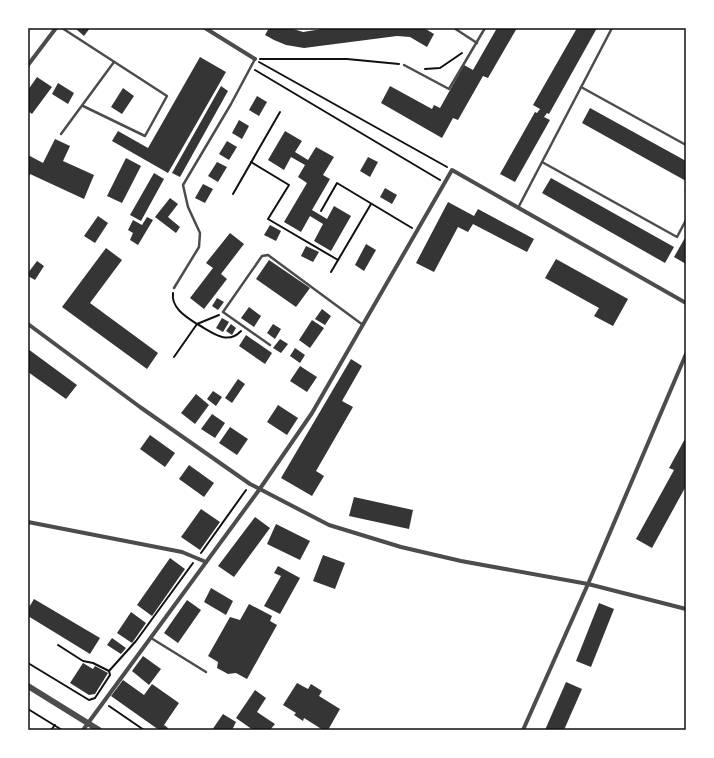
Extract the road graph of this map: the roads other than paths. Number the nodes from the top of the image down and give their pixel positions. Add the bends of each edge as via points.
1 (56, 28) edge
2 (62, 28) edge
3 (205, 28) edge
4 (454, 28) edge
5 (485, 28) edge
6 (612, 28) edge
7 (477, 43) junction
8 (255, 59) joint
9 (114, 62) junction
10 (28, 65) edge
11 (404, 65) road end
12 (581, 87) junction
13 (84, 106) junction
14 (62, 134) dead end
15 (686, 145) edge
16 (542, 162) junction
17 (518, 209) junction
18 (686, 220) edge
19 (174, 288) road end
20 (686, 303) edge
21 (28, 324) edge
22 (362, 325) junction
23 (270, 345) dead end
24 (686, 354) edge
25 (259, 490) junction
26 (28, 522) edge
27 (206, 562) junction
28 (588, 584) junction
29 (686, 609) edge
30 (150, 638) junction
31 (206, 672) dead end
32 (28, 686) edge
33 (88, 723) junction
34 (83, 730) edge
35 (99, 730) edge
36 (522, 730) edge

1 - 10 street
2 - 9 lane
3 - 8 street
4 - 7 lane
5 - 7 lane
6 - 12 lane
7 - 11 lane via 449,89
8 - 19 lane via 183,185 188,207 200,233 199,247
9 - 13 lane
9 - 13 lane via 167,96 145,136
12 - 15 lane
12 - 16 lane
13 - 14 lane
16 - 17 lane
16 - 18 lane via 677,237
17 - 20 street
17 - 22 street via 452,170
21 - 25 street via 147,412
22 - 23 lane via 268,255 262,256 223,312
22 - 25 street via 312,413
24 - 28 street
25 - 27 street
25 - 28 street via 330,525 401,547 461,561
26 - 27 street via 182,552
27 - 30 street
28 - 29 street
28 - 36 street
30 - 31 lane
30 - 33 street
32 - 33 street
33 - 34 street
33 - 35 street

